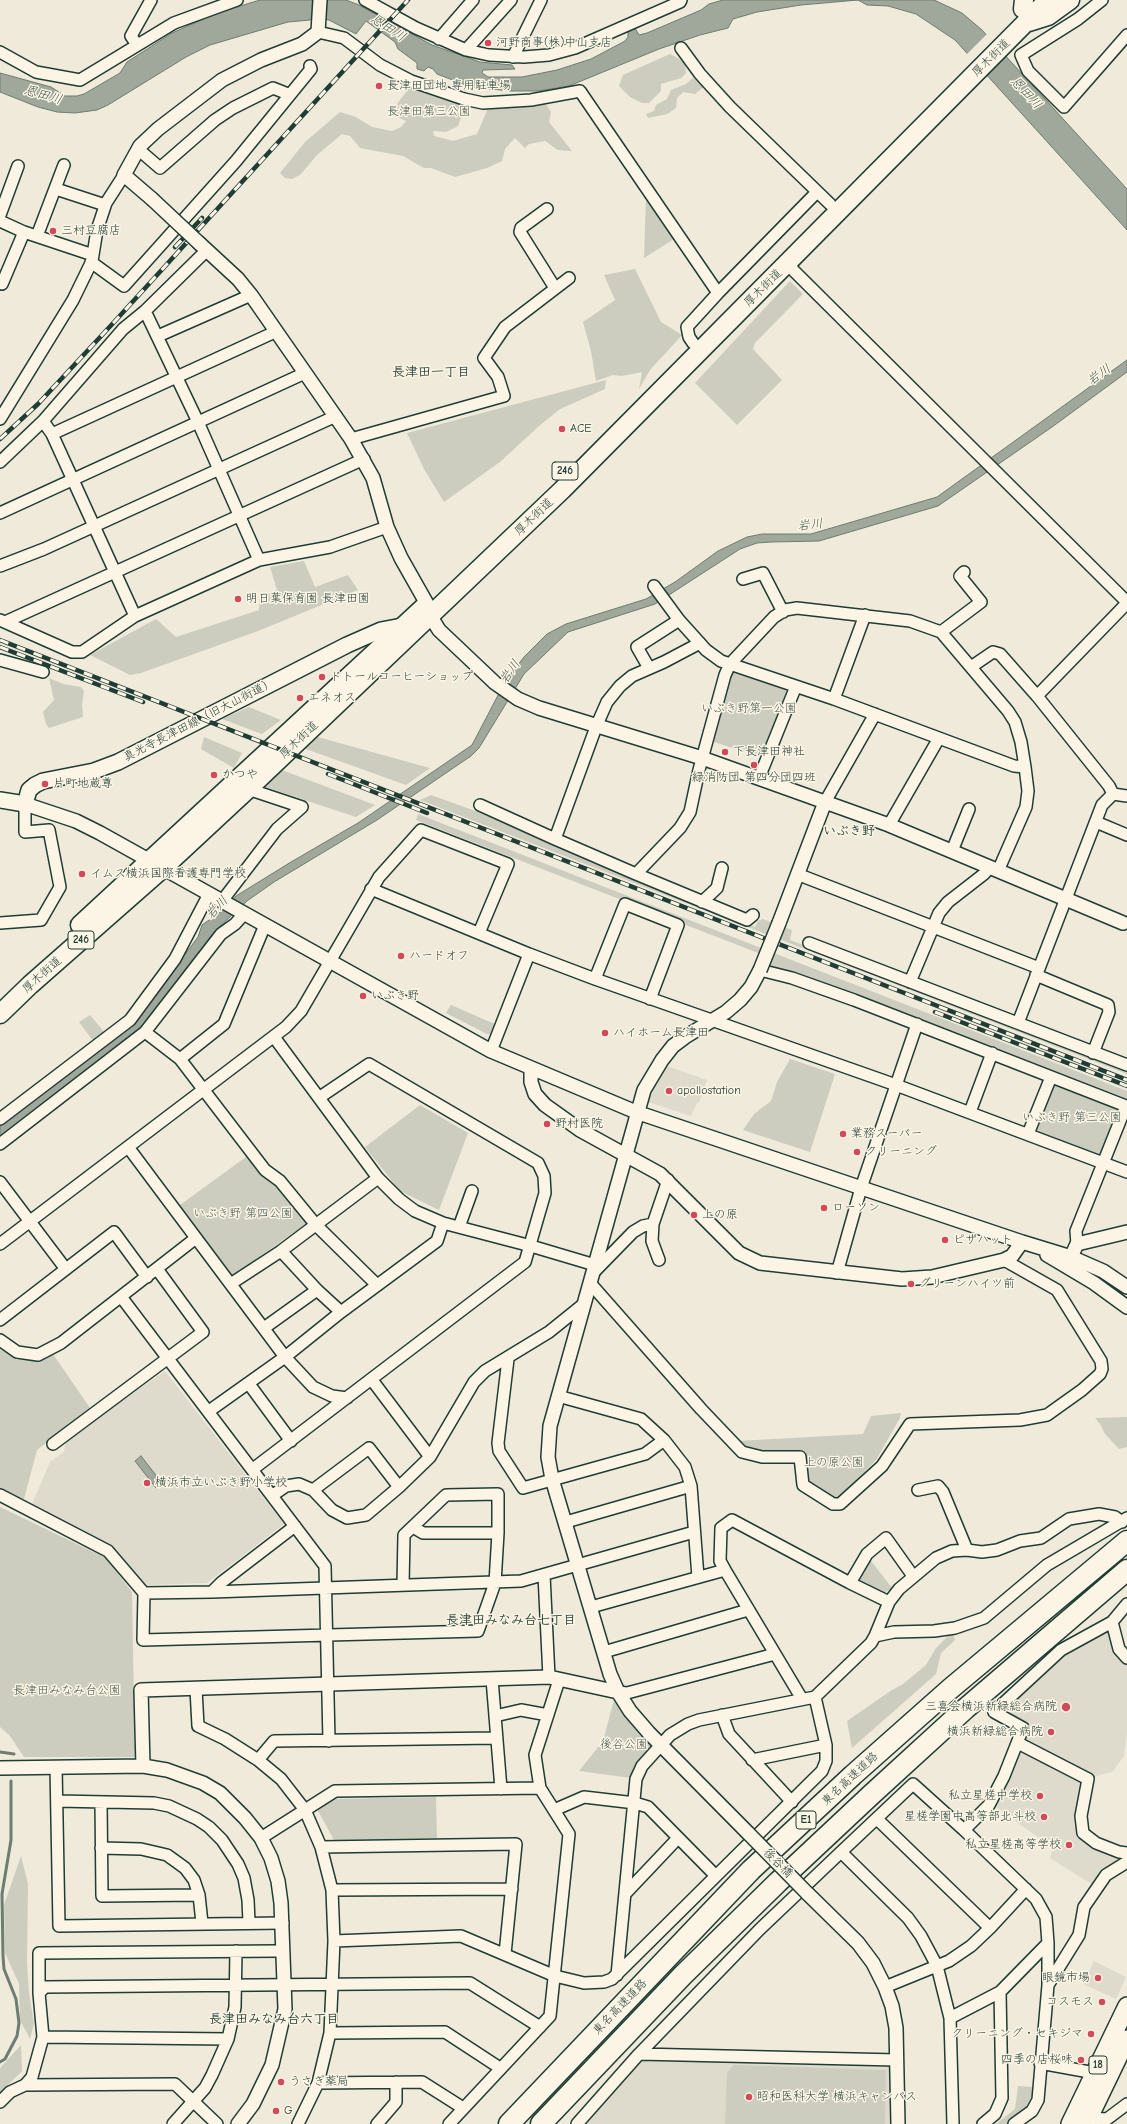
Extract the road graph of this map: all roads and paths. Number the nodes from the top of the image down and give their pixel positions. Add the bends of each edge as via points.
1 (151, 0) edge
2 (237, 0) edge
3 (320, 0) edge
4 (365, 0) edge
5 (473, 0) edge
6 (511, 0) edge
7 (681, 0) edge
8 (1048, 0) edge
9 (1070, 0) edge
10 (1102, 0) edge
11 (537, 2) edge
12 (1026, 8) edge
13 (318, 31) junction
14 (1127, 35) edge
15 (439, 39) junction
16 (137, 45) junction
17 (681, 48) dead end
18 (466, 50) junction
19 (0, 52) edge
20 (514, 57) junction
21 (310, 66) dead end
22 (970, 71) junction
23 (288, 94) junction
24 (138, 149) junction
25 (64, 165) dead end
26 (18, 166) dead end
27 (124, 175) junction
28 (56, 189) junction
29 (824, 198) junction
30 (105, 205) junction
31 (547, 209) dead end
32 (0, 215) edge
33 (0, 221) edge
34 (24, 232) junction
35 (37, 236) junction
36 (203, 246) junction
37 (92, 259) junction
38 (786, 264) junction
39 (569, 278) dead end
40 (2, 284) dead end
41 (555, 288) junction
42 (718, 293) junction
43 (251, 295) junction
44 (145, 311) junction
45 (275, 332) junction
46 (158, 336) junction
47 (693, 343) junction
48 (305, 373) junction
49 (176, 377) junction
50 (336, 416) junction
51 (0, 419) edge
52 (43, 421) junction
53 (198, 422) junction
54 (52, 434) junction
55 (352, 439) junction
56 (364, 459) junction
57 (0, 462) edge
58 (218, 469) junction
59 (72, 480) junction
60 (0, 513) edge
61 (240, 516) junction
62 (93, 526) junction
63 (387, 527) junction
64 (259, 560) junction
65 (0, 566) edge
66 (115, 572) junction
67 (959, 575) dead end
68 (743, 579) dead end
69 (654, 587) dead end
70 (1127, 603) edge
71 (429, 610) junction
72 (783, 612) junction
73 (866, 615) junction
74 (135, 616) junction
75 (679, 620) junction
76 (3, 621) edge
77 (402, 626) junction
78 (941, 632) junction
79 (700, 643) junction
80 (0, 660) edge
81 (730, 664) junction
82 (970, 667) junction
83 (649, 668) junction
84 (43, 672) dead end
85 (796, 686) junction
86 (1037, 696) junction
87 (834, 699) junction
88 (875, 714) junction
89 (596, 727) junction
90 (939, 738) junction
91 (702, 758) junction
92 (1025, 767) junction
93 (759, 778) junction
94 (248, 789) junction
95 (1113, 794) junction
96 (1127, 796) edge
97 (0, 800) edge
98 (826, 802) junction
99 (25, 804) junction
100 (480, 806) dead end
101 (970, 809) dead end
102 (1096, 822) junction
103 (889, 825) junction
104 (1127, 834) edge
105 (555, 839) junction
106 (952, 851) junction
107 (157, 865) junction
108 (722, 868) dead end
109 (994, 869) junction
110 (636, 874) junction
111 (796, 874) junction
112 (371, 889) junction
113 (209, 894) junction
114 (1066, 898) junction
115 (222, 902) junction
116 (702, 902) junction
117 (243, 913) junction
118 (753, 915) dead end
119 (1125, 923) edge
120 (0, 924) edge
121 (265, 925) junction
122 (932, 927) junction
123 (479, 933) junction
124 (809, 943) dead end
125 (529, 954) junction
126 (330, 961) junction
127 (760, 970) junction
128 (1038, 972) junction
129 (595, 979) junction
130 (910, 982) junction
131 (0, 999) edge
132 (650, 999) junction
133 (0, 1014) edge
134 (713, 1021) junction
135 (1018, 1023) junction
136 (917, 1024) junction
137 (145, 1032) junction
138 (274, 1036) junction
139 (491, 1051) junction
140 (1094, 1053) junction
141 (992, 1054) junction
142 (180, 1059) junction
143 (1127, 1065) edge
144 (531, 1068) junction
145 (1051, 1077) junction
146 (896, 1085) junction
147 (204, 1089) junction
148 (320, 1097) junction
149 (636, 1112) junction
150 (970, 1112) junction
151 (0, 1118) edge
152 (1122, 1133) edge
153 (1028, 1134) junction
154 (0, 1144) edge
155 (128, 1148) junction
156 (626, 1154) junction
157 (1105, 1163) junction
158 (1127, 1172) edge
159 (378, 1178) junction
160 (668, 1180) junction
161 (0, 1182) edge
162 (861, 1188) junction
163 (472, 1191) dead end
164 (30, 1221) junction
165 (443, 1223) junction
166 (653, 1224) junction
167 (316, 1225) junction
168 (459, 1227) junction
169 (1127, 1232) edge
170 (196, 1238) junction
171 (1022, 1242) junction
172 (0, 1244) edge
173 (1077, 1244) junction
174 (531, 1246) junction
175 (281, 1251) junction
176 (1071, 1257) junction
177 (659, 1260) dead end
178 (1004, 1260) junction
179 (65, 1268) junction
180 (157, 1269) junction
181 (837, 1273) junction
182 (593, 1274) junction
183 (147, 1277) junction
184 (232, 1283) junction
185 (377, 1285) junction
186 (1127, 1287) edge
187 (317, 1290) junction
188 (122, 1298) junction
189 (585, 1303) junction
190 (1127, 1307) edge
191 (341, 1312) junction
192 (0, 1320) edge
193 (264, 1328) junction
194 (0, 1340) edge
195 (285, 1357) junction
196 (169, 1358) junction
197 (508, 1359) junction
198 (372, 1380) junction
199 (249, 1384) junction
200 (558, 1396) junction
201 (347, 1398) junction
202 (209, 1411) junction
203 (664, 1440) junction
204 (291, 1441) junction
205 (53, 1444) dead end
206 (430, 1457) junction
207 (253, 1469) junction
208 (552, 1479) junction
209 (692, 1486) junction
210 (399, 1487) junction
211 (313, 1490) junction
212 (918, 1490) dead end
213 (0, 1495) edge
214 (273, 1496) junction
215 (1124, 1520) edge
216 (566, 1522) junction
217 (295, 1526) junction
218 (412, 1527) junction
219 (694, 1532) junction
220 (498, 1533) junction
221 (1127, 1541) edge
222 (967, 1550) junction
223 (578, 1564) junction
224 (725, 1570) junction
225 (1127, 1570) edge
226 (544, 1575) junction
227 (913, 1576) junction
228 (698, 1577) junction
229 (495, 1583) junction
230 (850, 1583) junction
231 (404, 1585) junction
232 (326, 1587) junction
233 (212, 1592) junction
234 (144, 1593) junction
235 (889, 1602) junction
236 (1127, 1604) edge
237 (591, 1607) junction
238 (748, 1610) junction
239 (1112, 1622) junction
240 (326, 1634) junction
241 (876, 1636) junction
242 (604, 1652) junction
243 (775, 1654) junction
244 (1127, 1658) edge
245 (483, 1676) junction
246 (554, 1678) junction
247 (328, 1685) junction
248 (196, 1688) junction
249 (618, 1692) junction
250 (814, 1697) junction
251 (802, 1699) junction
252 (548, 1715) junction
253 (722, 1715) junction
254 (494, 1716) junction
255 (496, 1738) junction
256 (329, 1741) junction
257 (1018, 1743) junction
258 (660, 1745) junction
259 (826, 1745) junction
260 (258, 1760) junction
261 (752, 1760) junction
262 (144, 1766) junction
263 (56, 1767) junction
264 (0, 1768) edge
265 (540, 1788) junction
266 (501, 1789) junction
267 (58, 1801) junction
268 (101, 1802) junction
269 (635, 1802) junction
270 (792, 1802) junction
271 (305, 1810) junction
272 (554, 1810) junction
273 (878, 1819) junction
274 (964, 1830) junction
275 (261, 1838) junction
276 (678, 1838) junction
277 (321, 1847) junction
278 (102, 1848) junction
279 (841, 1852) junction
280 (1127, 1852) edge
281 (1127, 1862) edge
282 (715, 1876) junction
283 (512, 1889) junction
284 (1026, 1889) junction
285 (332, 1890) junction
286 (625, 1894) junction
287 (199, 1895) junction
288 (202, 1922) junction
289 (249, 1922) junction
290 (283, 1922) junction
291 (990, 1928) junction
292 (334, 1940) junction
293 (1048, 1943) junction
294 (236, 1951) junction
295 (277, 1951) dead end
296 (505, 1954) junction
297 (937, 1966) junction
298 (617, 1975) junction
299 (555, 1976) junction
300 (285, 1985) junction
301 (334, 1985) junction
302 (1048, 1985) junction
303 (236, 1986) junction
304 (885, 1987) junction
305 (1000, 1992) junction
306 (40, 1993) junction
307 (1127, 2006) edge
308 (950, 2018) junction
309 (540, 2027) junction
310 (330, 2033) junction
311 (43, 2038) junction
312 (228, 2039) junction
313 (1127, 2039) edge
314 (639, 2054) junction
315 (896, 2060) junction
316 (1040, 2063) junction
317 (500, 2068) junction
318 (1094, 2073) junction
319 (396, 2082) junction
320 (318, 2083) junction
321 (25, 2085) junction
322 (0, 2102) edge
323 (194, 2102) junction
324 (1127, 2104) edge
325 (463, 2108) junction
326 (1087, 2121) edge
327 (173, 2124) edge
328 (217, 2124) edge
329 (238, 2124) edge
330 (298, 2124) edge
331 (377, 2124) edge
332 (449, 2124) edge
333 (509, 2124) edge
334 (541, 2124) edge
335 (577, 2124) edge
336 (898, 2124) edge
337 (953, 2124) edge
338 (984, 2124) edge
339 (1014, 2124) edge
340 (1070, 2124) edge

1 - 16 street via 131,36
2 - 16 street via 174,23
3 - 13 street
4 - 15 street
5 - 15 street
6 - 18 street
7 - 20 street via 564,52 537,57
8 - 12 highway, 厚木街道 / 246
9 - 12 highway via 1048,16
10 - 14 street via 1078,19 1020,55 1028,71 1064,107
11 - 20 street
12 - 22 highway, 厚木街道 / 246 via 1003,38
13 - 24 street via 302,46 261,60 222,80 158,129
13 - 42 street via 344,38 380,65 411,81 464,99 483,103 531,100 580,91
15 - 18 street
16 - 19 street via 80,80 36,72
17 - 29 street via 730,107
18 - 20 street
21 - 23 street via 311,69
22 - 29 highway, 厚木街道 / 246
22 - 38 highway, 厚木街道 / 246
23 - 24 street via 273,88 233,108 215,120 160,168
23 - 37 street via 236,161 124,286
24 - 27 street
25 - 28 street
26 - 32 street
27 - 30 street
27 - 36 street, bridge
28 - 30 street
28 - 35 street
29 - 42 street
29 - 47 highway, 厚木街道 / 246
30 - 37 street
31 - 41 street via 521,228 520,232
33 - 34 street
34 - 35 street
34 - 40 street
35 - 37 street
36 - 43 street
36 - 44 street
37 - 51 street via 73,300
38 - 70 street
38 - 71 highway, 厚木街道 / 246 via 562,490
39 - 41 street
41 - 55 street via 505,327 484,358 498,377 504,396
42 - 47 street via 687,327
43 - 45 street
43 - 46 street
44 - 46 street
44 - 52 street via 123,328
45 - 48 street
45 - 49 street
46 - 49 street
47 - 71 highway, 厚木街道 / 246
48 - 50 street
48 - 53 street
49 - 53 street
49 - 54 street
50 - 55 street
50 - 58 street
52 - 54 street
52 - 57 street
53 - 58 street
53 - 59 street
54 - 59 street
55 - 56 street
56 - 61 street
56 - 63 street
58 - 61 street
58 - 62 street
59 - 60 street
59 - 62 street
61 - 64 street
61 - 66 street
62 - 65 street
62 - 66 street
63 - 64 street via 330,546
63 - 71 street
64 - 74 street
66 - 74 street
66 - 76 street
67 - 78 street via 981,602
68 - 72 street via 763,573
69 - 75 street
70 - 86 street
71 - 77 highway, 厚木街道 / 246
71 - 89 street via 439,630 496,684 518,699
71 - 94 highway, 厚木街道 / 246
72 - 73 street via 796,608
72 - 81 street via 774,617
73 - 78 street via 910,621
73 - 87 street
74 - 76 street via 82,652 72,652
75 - 79 street
75 - 83 street via 637,647
77 - 99 main road, 真光寺長津田線（旧大山街道） via 381,630 347,645 118,762 94,771 35,785 29,790
77 - 107 highway, 厚木街道 / 246
78 - 82 street
79 - 81 street via 706,650
79 - 83 street
80 - 84 street
81 - 85 street
81 - 91 street
82 - 86 street via 992,652 1000,654
82 - 92 street via 1015,722
83 - 89 street via 632,676 620,686 608,702
85 - 87 street
85 - 93 street
86 - 95 street
87 - 88 street
88 - 90 street
88 - 98 street
89 - 91 street
89 - 105 street
90 - 92 street via 1014,766
90 - 103 street
91 - 93 street
91 - 110 street via 690,812 680,828
92 - 109 street via 1028,791 1026,807
93 - 98 street
94 - 107 highway, 厚木街道 / 246
94 - 115 street via 302,807 277,830
95 - 96 street
95 - 102 street via 1102,805
97 - 99 main road
98 - 103 street
98 - 111 street, 後谷橋
99 - 107 street via 76,821
99 - 120 street via 25,832 49,830 60,887 41,920
100 - 105 street
101 - 106 street
102 - 104 street
102 - 114 street
103 - 106 street
105 - 110 street
106 - 109 street
107 - 113 street
107 - 131 highway, 厚木街道 / 246
107 - 133 highway, 厚木街道 / 246
108 - 116 street via 717,888
109 - 114 street
109 - 122 street via 948,902
110 - 116 street
111 - 122 street
111 - 127 street, 後谷橋, bridge
112 - 123 street
112 - 123 street via 421,830 508,864
112 - 126 street
113 - 115 street
113 - 151 street via 176,959 130,1020
114 - 119 street
114 - 128 street
115 - 117 street
116 - 118 street via 747,920
117 - 121 street
117 - 137 street via 235,924 221,934
121 - 126 street
121 - 142 street via 224,1024
122 - 128 street
122 - 130 street
123 - 125 street
124 - 130 street
125 - 129 street
125 - 139 street
126 - 138 street via 301,1011
126 - 139 street
127 - 134 street, 後谷橋 via 740,1000
127 - 136 street via 792,978
128 - 135 street
128 - 140 street via 1108,1005 1109,1012
129 - 132 street
129 - 132 street via 625,904 678,925
130 - 135 street
132 - 134 street
134 - 146 street
134 - 149 street, 後谷橋 via 685,1037 662,1060 644,1090
135 - 140 street
136 - 141 street
136 - 146 street
137 - 142 street
137 - 154 street
138 - 147 street
138 - 148 street
139 - 144 street
140 - 143 street
141 - 145 street
141 - 150 street
142 - 147 street
144 - 149 street
144 - 156 street via 531,1082 535,1094 545,1105 580,1130
145 - 152 street via 1126,1106
145 - 153 street
146 - 150 street
146 - 162 street
147 - 155 street
147 - 167 street via 265,1170 280,1181
148 - 159 street
148 - 174 street via 369,1064 538,1163 544,1176 545,1193
149 - 156 street, 後谷橋
149 - 162 street
150 - 153 street
152 - 157 street
153 - 157 street
155 - 164 street
155 - 170 street
156 - 160 street
156 - 182 street, 後谷橋
157 - 158 street
157 - 173 street via 1076,1231
159 - 165 street via 415,1211
159 - 167 street
160 - 166 street
160 - 181 street via 725,1240 744,1256 760,1263
161 - 164 street
162 - 171 street
162 - 181 street
163 - 168 street
164 - 172 street
164 - 179 street
165 - 168 street
165 - 185 street via 437,1241
166 - 177 street via 652,1241
166 - 182 street via 633,1232
167 - 175 street
167 - 185 street
168 - 174 street
169 - 173 street
170 - 180 street
170 - 184 street
171 - 176 street
171 - 178 street via 1012,1256
171 - 190 street via 1094,1283
173 - 176 street
174 - 182 street
174 - 198 street via 525,1262
175 - 184 street
175 - 187 street
176 - 186 street
178 - 181 street via 932,1277 902,1279
178 - 182 street via 1057,1290 1101,1361 1100,1374 1047,1415 1020,1420 910,1424 882,1466 840,1504 833,1504 803,1486 800,1458 762,1457 742,1452 695,1403
179 - 183 street via 114,1232
179 - 192 street
180 - 183 street
180 - 196 street via 203,1332
182 - 189 street, 後谷橋
183 - 188 street
184 - 193 street
185 - 191 street
187 - 191 street
187 - 193 street
188 - 194 street via 61,1343 38,1355 17,1352
188 - 196 street
189 - 197 street via 549,1332
189 - 200 street, 後谷橋
191 - 195 street
193 - 195 street
195 - 199 street
195 - 201 street via 313,1387 332,1396
196 - 202 street
196 - 205 street
197 - 206 street via 485,1372 474,1382
197 - 208 street via 499,1451 523,1488
198 - 201 street
198 - 206 street
199 - 202 street
199 - 204 street
200 - 203 street via 641,1418
200 - 208 street, 後谷橋 via 550,1426 548,1457
201 - 204 street
202 - 207 street
203 - 208 street via 645,1454
203 - 209 street via 685,1467
204 - 207 street
206 - 210 street
207 - 214 street
208 - 216 street, 後谷橋
209 - 216 street
209 - 219 street
210 - 211 street via 366,1515 347,1518 332,1510
210 - 211 street via 370,1448
211 - 214 street via 299,1484 286,1486
212 - 222 street via 938,1486 943,1492
213 - 234 street via 108,1551
214 - 217 street
215 - 222 street via 1099,1514 1069,1519 1041,1538 1020,1541 997,1550
215 - 241 street via 1047,1565 984,1618 934,1631 894,1632
216 - 223 street, 後谷橋
217 - 232 street via 325,1566
217 - 233 street
218 - 220 street via 424,1533
218 - 220 street via 446,1494 498,1494
218 - 231 street via 404,1535
219 - 223 street
219 - 228 street
220 - 229 street
221 - 333 highway, 東名高速道路 / E1 via 950,1689 757,1865
222 - 227 street via 952,1551 936,1558
223 - 226 street
223 - 237 street, 後谷橋
224 - 228 street
224 - 230 street via 720,1561 721,1528 732,1520
224 - 238 street
225 - 334 highway, 東名高速道路 / E1 via 959,1715 783,1877 683,1976
226 - 229 street via 521,1581
226 - 246 street
227 - 230 street via 886,1538 867,1554
227 - 235 street
228 - 237 street
229 - 231 street
229 - 240 street via 478,1634
230 - 235 street
231 - 232 street
232 - 233 street
232 - 240 street
233 - 234 street
234 - 240 street via 143,1640
235 - 241 street
236 - 239 street
237 - 242 street, 後谷橋
238 - 242 street
238 - 243 street
239 - 244 street via 1119,1649
239 - 257 street via 1062,1650 994,1712 1023,1728
240 - 247 street
241 - 250 street
242 - 249 street, 後谷橋
243 - 249 street via 628,1693
243 - 251 street
245 - 246 street
245 - 247 street
245 - 254 street
246 - 249 street
246 - 252 street
247 - 248 street
247 - 256 street
248 - 260 street via 198,1726 225,1739
248 - 262 street via 141,1690
249 - 258 street, 後谷橋 via 630,1711
250 - 251 street
250 - 259 street
251 - 253 street
252 - 254 street via 521,1710
252 - 265 street via 535,1755
253 - 258 street via 688,1724
253 - 261 street via 729,1734
254 - 255 street
255 - 256 street
255 - 266 street
256 - 260 street via 274,1741
257 - 274 street via 989,1805
257 - 280 street via 1088,1779 1081,1816 1083,1833 1096,1843 1119,1852
258 - 269 street via 642,1766 636,1779
258 - 304 street, 後谷橋, bridge via 858,1943 873,1963
259 - 261 street
259 - 270 street via 826,1761 822,1771
260 - 271 street via 281,1779
261 - 270 street
262 - 263 street
262 - 275 street via 167,1770 203,1783 228,1800
263 - 264 street
263 - 267 street
265 - 266 street
265 - 272 street
266 - 271 street via 335,1791
267 - 268 street
267 - 288 street via 59,1926
268 - 278 street
268 - 289 street via 154,1803 169,1806 209,1827 222,1840 244,1878
269 - 272 street via 584,1797
269 - 276 street via 648,1807
269 - 286 street
270 - 282 street
271 - 275 street
271 - 277 street
272 - 299 street via 569,1834
273 - 274 street via 913,1784
273 - 279 street
273 - 291 street
274 - 284 street
275 - 290 street via 278,1881
276 - 282 street
276 - 286 street
277 - 283 street via 516,1844
277 - 285 street
278 - 287 street via 141,1849 167,1855 185,1868 194,1880
278 - 287 street via 102,1896
279 - 297 street via 908,1918
279 - 314 street via 760,1929
281 - 302 street via 1106,1875 1084,1907 1079,1935
282 - 298 street
283 - 285 street
283 - 296 street
284 - 291 street
284 - 293 street via 1036,1899 1046,1917
285 - 292 street
286 - 298 street
287 - 288 street
288 - 289 street
289 - 290 street
290 - 300 street
291 - 297 street via 971,1946
292 - 296 street via 461,1936
292 - 301 street
293 - 302 street
293 - 305 street
294 - 295 street
294 - 303 street
294 - 306 street via 39,1953
296 - 299 street
297 - 304 street
297 - 308 street
298 - 299 street via 604,1982 584,1983
299 - 309 street via 550,2016
300 - 301 street
300 - 303 street
300 - 329 street via 282,2024 272,2065 256,2097
301 - 309 street via 470,1983
301 - 310 street
302 - 316 street
303 - 306 street via 45,1987
303 - 312 street via 235,2007
304 - 315 street, 後谷橋 via 896,2028
305 - 308 street
305 - 338 street via 1002,2098 995,2114
306 - 311 street
307 - 318 main road, 18
308 - 337 street
309 - 317 street
310 - 317 street via 445,2032
310 - 320 street
311 - 312 street
311 - 321 street via 32,2077
312 - 323 street via 212,2076
313 - 326 main road, 18
314 - 315 street
314 - 335 street
315 - 336 street, 後谷橋
316 - 318 street
316 - 339 street via 1038,2100 1032,2111
317 - 325 street
318 - 340 main road, 18
319 - 320 street
319 - 325 street via 422,2082
319 - 331 street via 396,2102
320 - 330 street
321 - 322 street via 10,2092
321 - 323 street via 175,2084
323 - 327 street
323 - 328 street
324 - 326 street via 1107,2119
325 - 332 street

